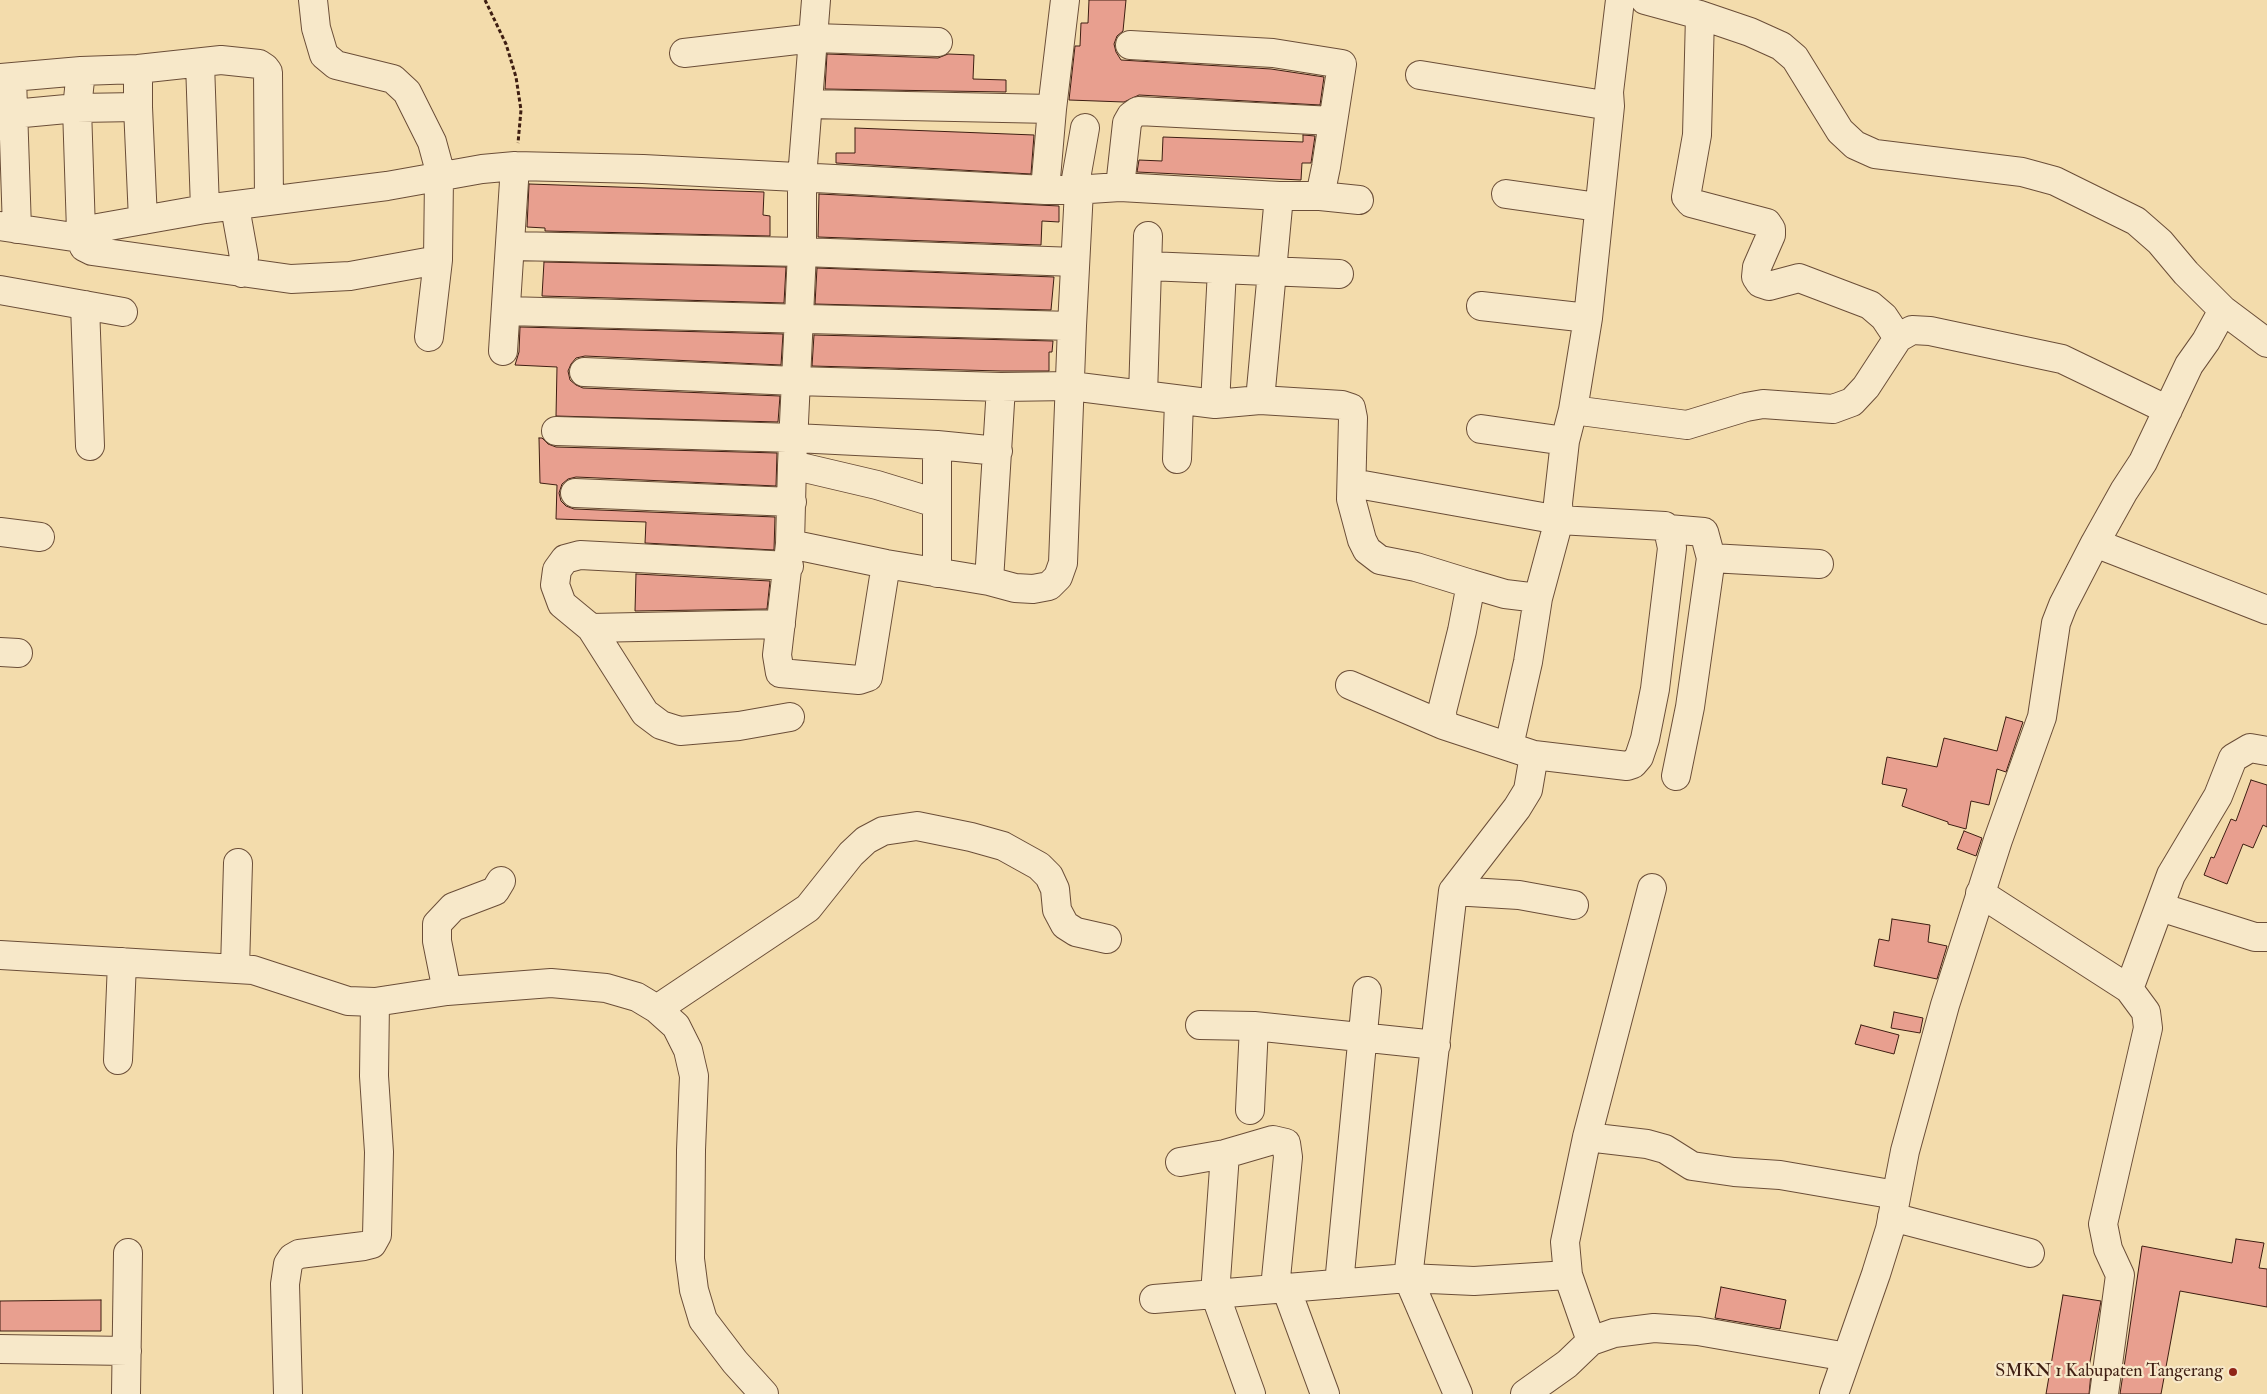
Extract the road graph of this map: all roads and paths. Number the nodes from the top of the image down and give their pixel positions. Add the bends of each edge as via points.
1 (312, 0) edge
2 (485, 0) edge
3 (816, 0) edge
4 (1065, 0) edge
5 (1620, 0) edge
6 (1645, 0) edge
7 (1700, 15) junction
8 (814, 38) junction
9 (938, 42) dead end
10 (1130, 45) dead end
11 (684, 53) dead end
12 (200, 63) junction
13 (138, 69) junction
14 (82, 71) junction
15 (1420, 75) dead end
16 (6, 78) edge
17 (809, 104) junction
18 (1610, 106) junction
19 (138, 107) junction
20 (76, 108) junction
21 (1052, 109) junction
22 (13, 114) junction
23 (1333, 122) junction
24 (1085, 128) dead end
25 (516, 166) junction
26 (439, 177) junction
27 (802, 178) junction
28 (1120, 187) junction
29 (1045, 190) junction
30 (1076, 190) junction
31 (1506, 194) dead end
32 (1279, 196) junction
33 (1320, 196) junction
34 (1359, 200) dead end
35 (269, 201) junction
36 (236, 207) junction
37 (1598, 207) junction
38 (205, 209) junction
39 (143, 220) junction
40 (9, 228) edge
41 (80, 234) junction
42 (1148, 236) dead end
43 (512, 246) junction
44 (802, 252) junction
45 (438, 260) junction
46 (1075, 262) junction
47 (1148, 266) junction
48 (1222, 270) junction
49 (1272, 271) junction
50 (242, 273) junction
51 (1339, 274) dead end
52 (0, 290) edge
53 (85, 305) junction
54 (1481, 306) dead end
55 (2223, 310) junction
56 (506, 311) junction
57 (123, 312) dead end
58 (1588, 318) junction
59 (800, 319) junction
60 (1072, 326) junction
61 (429, 337) dead end
62 (1898, 338) junction
63 (2267, 342) edge
64 (503, 351) dead end
65 (584, 372) dead end
66 (796, 381) junction
67 (1001, 386) junction
68 (1071, 386) junction
69 (1143, 395) junction
70 (1260, 400) junction
71 (1179, 401) junction
72 (1215, 404) junction
73 (1573, 410) junction
74 (2168, 410) junction
75 (1481, 429) dead end
76 (556, 431) dead end
77 (794, 438) junction
78 (1566, 441) junction
79 (937, 445) junction
80 (90, 446) dead end
81 (998, 451) junction
82 (1177, 459) dead end
83 (792, 465) junction
84 (1352, 482) junction
85 (575, 493) dead end
86 (792, 502) junction
87 (936, 503) junction
88 (1559, 520) junction
89 (1668, 529) junction
90 (0, 532) edge
91 (40, 537) dead end
92 (2095, 543) junction
93 (790, 555) junction
94 (1711, 558) junction
95 (886, 564) junction
96 (1819, 564) dead end
97 (937, 573) junction
98 (989, 581) junction
99 (1471, 584) junction
100 (1538, 598) junction
101 (2267, 610) edge
102 (781, 624) junction
103 (591, 628) junction
104 (1350, 685) dead end
105 (790, 717) dead end
106 (1443, 724) junction
107 (1509, 746) junction
108 (2267, 751) edge
109 (1534, 755) junction
110 (1676, 776) dead end
111 (238, 863) dead end
112 (501, 881) dead end
113 (1652, 888) dead end
114 (1453, 891) junction
115 (1980, 893) junction
116 (1574, 905) dead end
117 (2160, 907) junction
118 (2267, 937) edge
119 (1107, 939) dead end
120 (0, 955) edge
121 (122, 962) junction
122 (235, 968) junction
123 (2128, 989) junction
124 (447, 991) junction
125 (1367, 991) dead end
126 (375, 1002) junction
127 (657, 1009) junction
128 (1200, 1025) dead end
129 (1254, 1026) junction
130 (1364, 1037) junction
131 (1436, 1045) junction
132 (118, 1060) dead end
133 (1250, 1110) dead end
134 (1586, 1137) junction
135 (1225, 1154) junction
136 (1180, 1162) dead end
137 (1894, 1206) junction
138 (128, 1253) dead end
139 (2030, 1253) dead end
140 (1568, 1275) junction
141 (1408, 1278) junction
142 (1340, 1284) junction
143 (1281, 1288) junction
144 (1215, 1294) junction
145 (1154, 1299) dead end
146 (1590, 1341) junction
147 (0, 1349) edge
148 (127, 1351) junction
149 (1847, 1357) junction
150 (126, 1394) edge
151 (288, 1394) edge
152 (764, 1394) edge
153 (1251, 1394) edge
154 (1325, 1394) edge
155 (1458, 1394) edge
156 (1525, 1394) edge
157 (1834, 1394) edge
158 (2104, 1394) edge

1 - 26 street via 324,55 336,65 393,79 407,92 432,142
2 - 25 path via 506,44 516,77 521,110
3 - 8 street
4 - 21 street
5 - 18 street
6 - 7 street
7 - 55 street via 1781,46 1794,58 1840,131 1855,145 1875,154 2022,172 2056,181 2136,221
7 - 62 street via 1697,135 1686,197 1691,203 1767,223 1772,235 1757,267 1756,277 1760,283 1769,286 1799,278 1870,305 1884,317
8 - 9 street
8 - 11 street
8 - 17 street
10 - 23 street via 1273,53 1342,64
12 - 13 street
12 - 35 street via 221,60 259,64 268,72
12 - 38 street
13 - 14 street
13 - 19 street
14 - 16 street
14 - 20 street
15 - 18 street
16 - 22 street
17 - 21 street
17 - 27 street
18 - 37 street
19 - 20 street
19 - 39 street
20 - 22 street
20 - 41 street
21 - 29 street
22 - 40 street
23 - 28 street via 1138,111 1126,124
23 - 33 street
24 - 30 street
25 - 26 street
25 - 27 street
25 - 43 street
26 - 35 street
26 - 45 street
27 - 29 street
27 - 44 street
28 - 30 street
28 - 32 street
29 - 30 street
30 - 46 street
31 - 37 street
32 - 33 street
32 - 49 street
33 - 34 street
35 - 36 street
36 - 38 street
36 - 50 street via 244,257
37 - 58 street
38 - 39 street
39 - 41 street
40 - 41 street
41 - 50 street via 84,247 92,251
42 - 47 street
43 - 44 street
43 - 56 street
44 - 46 street
44 - 59 street
45 - 50 street via 350,276 291,279
45 - 61 street
46 - 60 street
47 - 48 street
47 - 69 street
48 - 49 street
48 - 72 street
49 - 51 street
49 - 70 street
52 - 53 street
53 - 57 street
53 - 80 street
54 - 58 street
55 - 63 street
55 - 74 street via 2189,366
56 - 59 street
56 - 64 street
58 - 73 street
59 - 60 street
59 - 66 street
60 - 68 street
62 - 73 street via 1852,402 1833,408 1763,404 1687,425
62 - 74 street via 1912,330 1930,331 2062,359
65 - 66 street
66 - 67 street
66 - 77 street
67 - 68 street
67 - 81 street
68 - 69 street
68 - 98 street via 1063,563 1058,577 1049,586 1033,589
69 - 71 street
70 - 72 street
70 - 84 street via 1335,404 1351,408
71 - 72 street
71 - 82 street
73 - 78 street
74 - 92 street via 2143,462
75 - 78 street
76 - 77 street
77 - 79 street
77 - 83 street
78 - 88 street
79 - 81 street
79 - 87 street
81 - 98 street
83 - 86 street
83 - 87 street
84 - 88 street
84 - 99 street via 1351,499 1362,540 1371,554 1380,560
85 - 86 street
86 - 93 street
87 - 97 street
88 - 89 street via 1664,526
88 - 100 street
89 - 94 street via 1704,532
89 - 109 street via 1672,548 1656,679 1646,739 1639,757 1627,766
90 - 91 street
92 - 101 street
92 - 115 street via 2056,623 2042,717
93 - 95 street
93 - 102 street
93 - 103 street via 580,555 565,560 557,570 555,586 562,604
94 - 96 street
94 - 110 street via 1690,708
95 - 97 street
95 - 102 street via 868,677 864,680 780,673 777,654
97 - 98 street
99 - 100 street via 1505,594
99 - 106 street via 1442,711
100 - 107 street
102 - 103 street
103 - 105 street via 645,713 661,725 680,731
104 - 106 street
106 - 107 street
107 - 109 street
108 - 117 street via 2250,748 2234,758 2218,796 2171,875
109 - 114 street via 1528,790
111 - 122 street
112 - 124 street via 495,891 453,907 436,924 436,941
113 - 134 street
114 - 116 street via 1519,895
114 - 131 street
115 - 123 street
115 - 137 street via 1945,1005 1905,1151
117 - 118 street via 2254,937
117 - 123 street
119 - 127 street via 1065,926 1049,876 1039,866 1004,846 917,826 883,831 866,840 851,854 808,908
120 - 121 street
121 - 122 street
121 - 132 street
122 - 126 street via 284,978 348,1001
123 - 158 street via 2146,1012 2148,1028 2103,1224 2108,1249 2120,1275
124 - 126 street
124 - 127 street via 551,983 579,985 637,997
125 - 130 street
126 - 151 street via 374,1076 379,1152 377,1235 372,1244 299,1254 288,1264 285,1284
127 - 152 street via 676,1026 688,1050 694,1076 690,1259 694,1290 703,1320
128 - 129 street
129 - 130 street
129 - 133 street
130 - 131 street
130 - 142 street
131 - 141 street
134 - 137 street via 1647,1144 1664,1149 1692,1166 1780,1175
134 - 140 street via 1564,1242
135 - 136 street
135 - 143 street via 1273,1140 1286,1143
135 - 144 street
137 - 139 street
137 - 149 street via 1876,1274
138 - 148 street
140 - 141 street via 1474,1281
140 - 146 street
141 - 142 street
141 - 155 street
142 - 143 street
143 - 144 street
143 - 154 street
144 - 145 street
144 - 153 street
146 - 149 street via 1614,1332 1663,1328
146 - 156 street via 1567,1364
147 - 148 street
148 - 150 street
149 - 157 street

